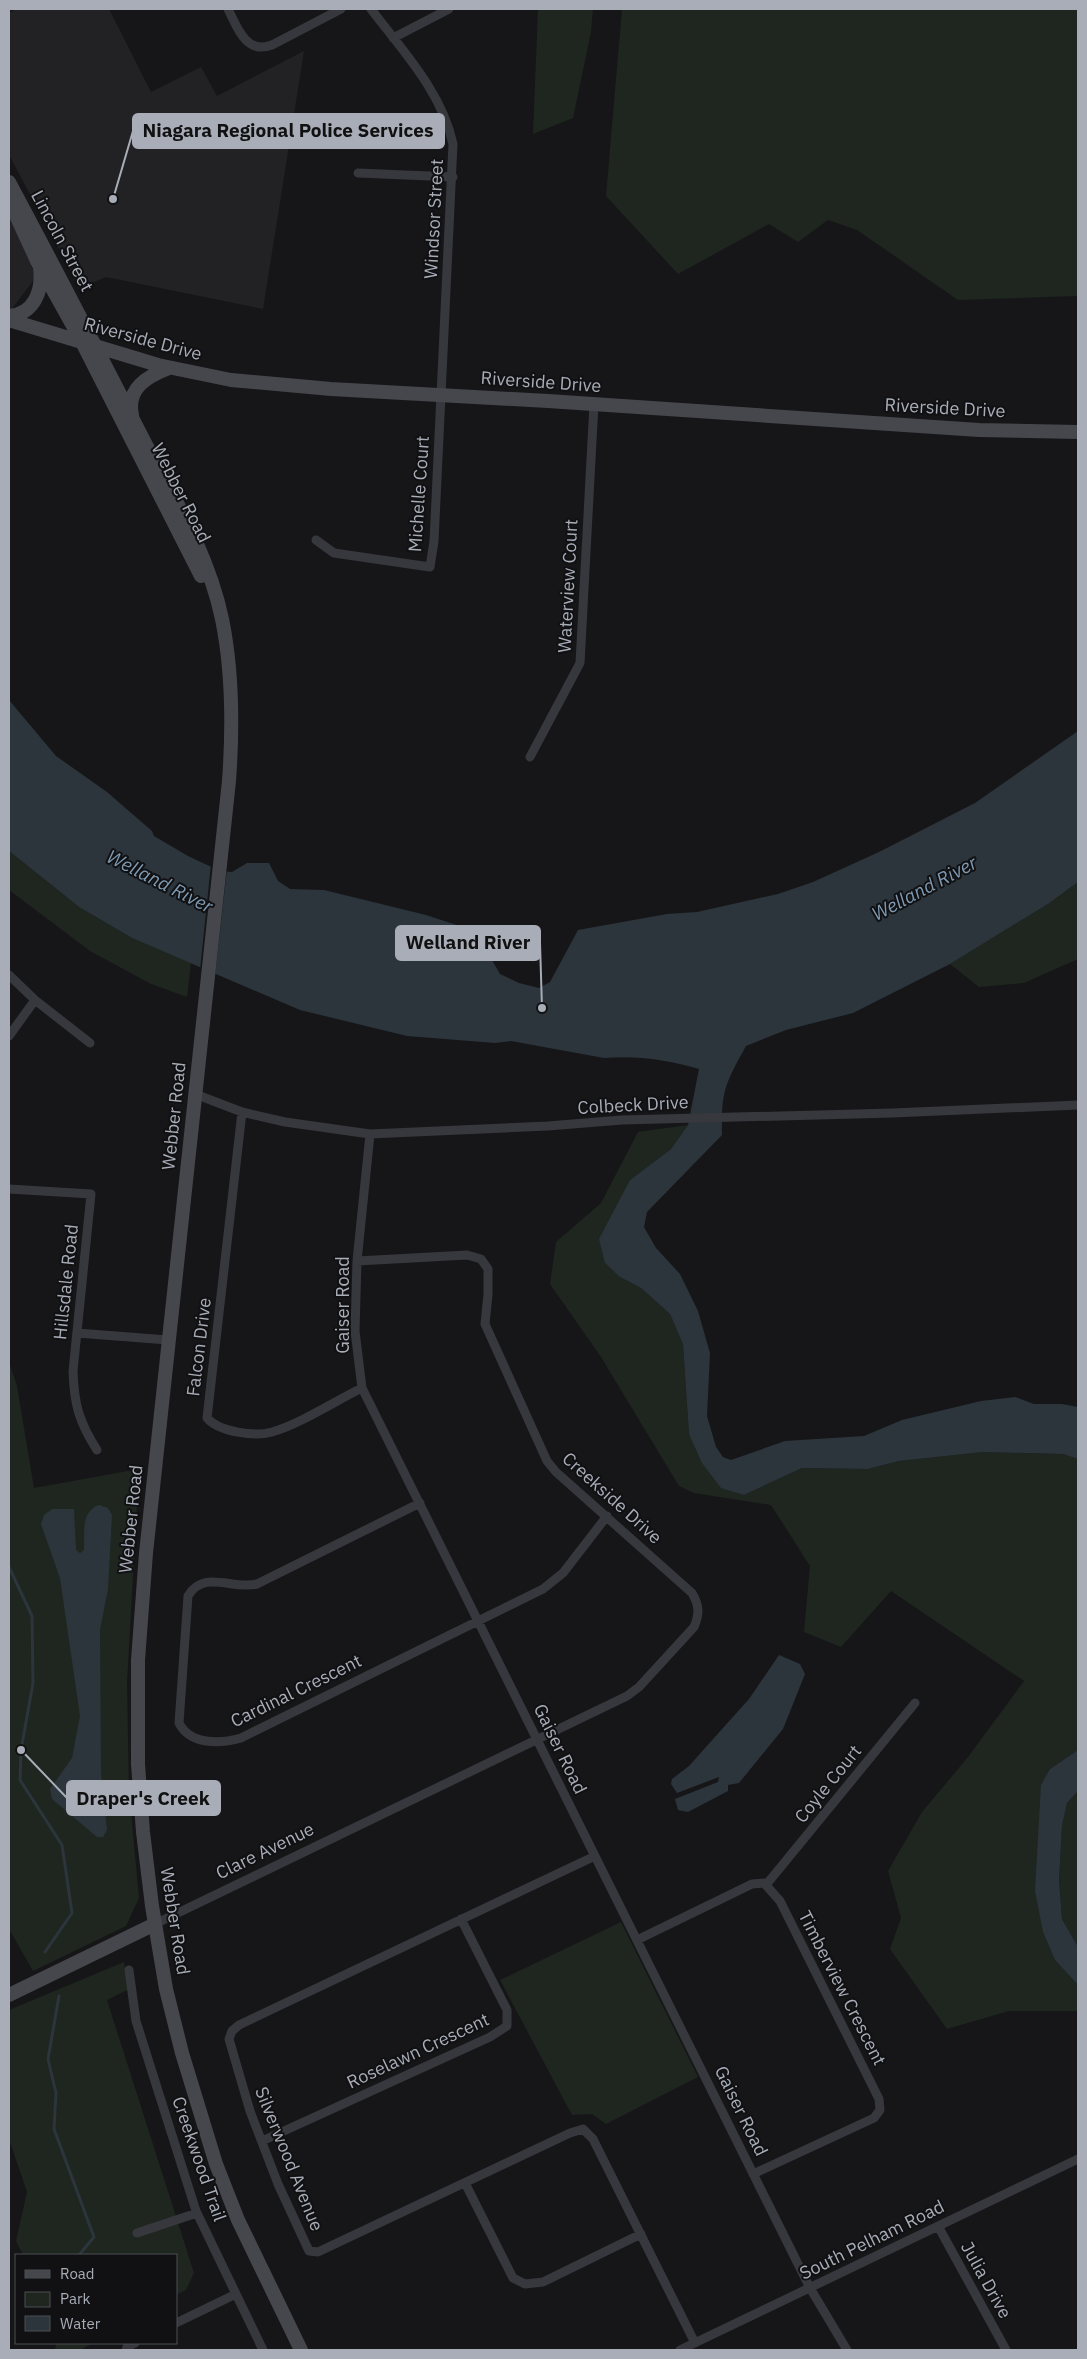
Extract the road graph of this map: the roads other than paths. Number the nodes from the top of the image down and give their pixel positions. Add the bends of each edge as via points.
1 (228, 9) edge
2 (341, 9) edge
3 (371, 9) edge
4 (449, 9) edge
5 (393, 38) junction
6 (358, 172) dead end
7 (453, 177) junction
8 (9, 182) edge
9 (9, 200) edge
10 (37, 261) junction
11 (9, 316) edge
12 (9, 320) edge
13 (89, 344) junction
14 (170, 368) junction
15 (441, 394) junction
16 (594, 404) junction
17 (133, 419) junction
18 (1078, 432) edge
19 (316, 540) dead end
20 (230, 668) junction
21 (530, 757) dead end
22 (9, 975) edge
23 (35, 1000) junction
24 (9, 1036) edge
25 (90, 1043) dead end
26 (195, 1094) junction
27 (1078, 1105) edge
28 (242, 1112) junction
29 (370, 1134) junction
30 (9, 1189) edge
31 (357, 1262) junction
32 (77, 1333) junction
33 (168, 1340) junction
34 (362, 1388) junction
35 (97, 1450) dead end
36 (420, 1503) junction
37 (607, 1516) junction
38 (478, 1620) junction
39 (914, 1703) dead end
40 (537, 1739) junction
41 (595, 1856) junction
42 (766, 1885) junction
43 (462, 1919) junction
44 (155, 1924) junction
45 (637, 1940) junction
46 (129, 1970) dead end
47 (9, 1995) edge
48 (262, 2141) junction
49 (1078, 2159) edge
50 (754, 2174) junction
51 (465, 2183) junction
52 (197, 2213) junction
53 (938, 2226) junction
54 (138, 2233) dead end
55 (640, 2234) junction
56 (810, 2288) junction
57 (236, 2294) junction
58 (178, 2322) edge
59 (695, 2343) junction
60 (263, 2350) edge
61 (301, 2350) edge
62 (680, 2350) edge
63 (847, 2350) edge
64 (1006, 2350) edge

1 - 2 street via 244,39 261,47 276,43
3 - 5 street, Windsor Street
4 - 5 street
5 - 7 street, Windsor Street via 444,112 453,144
6 - 7 street
7 - 15 street, Windsor Street
8 - 13 main road, Lincoln Street
9 - 10 main road, Lincoln Street
10 - 11 main road via 42,280 36,300 23,312
10 - 13 main road, Lincoln Street
12 - 13 main road, Riverside Drive
13 - 14 main road, Riverside Drive
13 - 17 main road, Webber Road
13 - 20 main road, Webber Road via 196,564
14 - 15 main road, Riverside Drive via 231,380 300,387
14 - 17 main road via 148,377 138,387 131,402
15 - 16 main road, Riverside Drive
15 - 19 street, Michelle Court via 430,567 334,554
16 - 18 main road, Riverside Drive via 979,430
16 - 21 street, Waterview Court via 580,663
17 - 20 main road, Webber Road via 203,558 222,619
20 - 26 main road, Webber Road via 233,725
22 - 23 street
23 - 24 street
23 - 25 street
26 - 28 street, Colbeck Drive
26 - 33 main road, Webber Road
27 - 29 street, Colbeck Drive via 622,1120
28 - 29 street, Colbeck Drive via 285,1122
28 - 34 street, Falcon Drive via 207,1418 213,1426 224,1431 270,1433
29 - 31 street, Gaiser Road
30 - 32 street, Hillsdale Road via 91,1194
31 - 34 street, Gaiser Road via 355,1331
31 - 37 street, Creekside Drive via 467,1255 481,1259 488,1269 485,1324 547,1461
32 - 33 street
32 - 35 street, Hillsdale Road via 73,1370 76,1406 84,1430
33 - 44 main road, Webber Road via 138,1660 142,1832
34 - 36 street, Gaiser Road
36 - 38 street, Gaiser Road
36 - 38 street, Cardinal Crescent via 257,1584 246,1587 207,1582 193,1588 188,1596 179,1723 183,1731 192,1737 220,1743 241,1738
37 - 38 street, Cardinal Crescent via 554,1581
37 - 40 street, Creekside Drive via 692,1593 697,1602 698,1618 688,1634 639,1687 627,1696
38 - 40 street, Gaiser Road
39 - 42 street, Coyle Court
40 - 41 street, Gaiser Road
40 - 44 street, Clare Avenue
41 - 43 street, Silverwood Avenue
41 - 45 street, Gaiser Road
42 - 45 street via 752,1884
42 - 50 street, Timberview Crescent via 784,1909 879,2099 880,2110 874,2118
43 - 48 street, Silverwood Avenue via 248,2020 232,2031 229,2039 231,2049
43 - 48 street, Roselawn Crescent via 507,2010 507,2026 490,2037
44 - 47 main road, Clare Avenue
44 - 61 main road, Webber Road via 166,1989 182,2053 216,2164 238,2220
45 - 50 street, Gaiser Road
46 - 52 street, Creekwood Trail via 136,2020
48 - 51 street, Silverwood Avenue via 302,2237 312,2252
49 - 53 street, South Pelham Road
50 - 56 street, Gaiser Road
51 - 55 street via 512,2278 525,2284 543,2282
51 - 55 street, Silverwood Avenue via 583,2129 593,2139
52 - 54 street
52 - 57 street, Creekwood Trail
53 - 56 street, South Pelham Road
53 - 64 street, Julia Drive
55 - 59 street, Silverwood Avenue
56 - 59 street, South Pelham Road
56 - 63 street, Gaiser Road
57 - 58 street
57 - 60 street, Creekwood Trail
59 - 62 street, South Pelham Road

